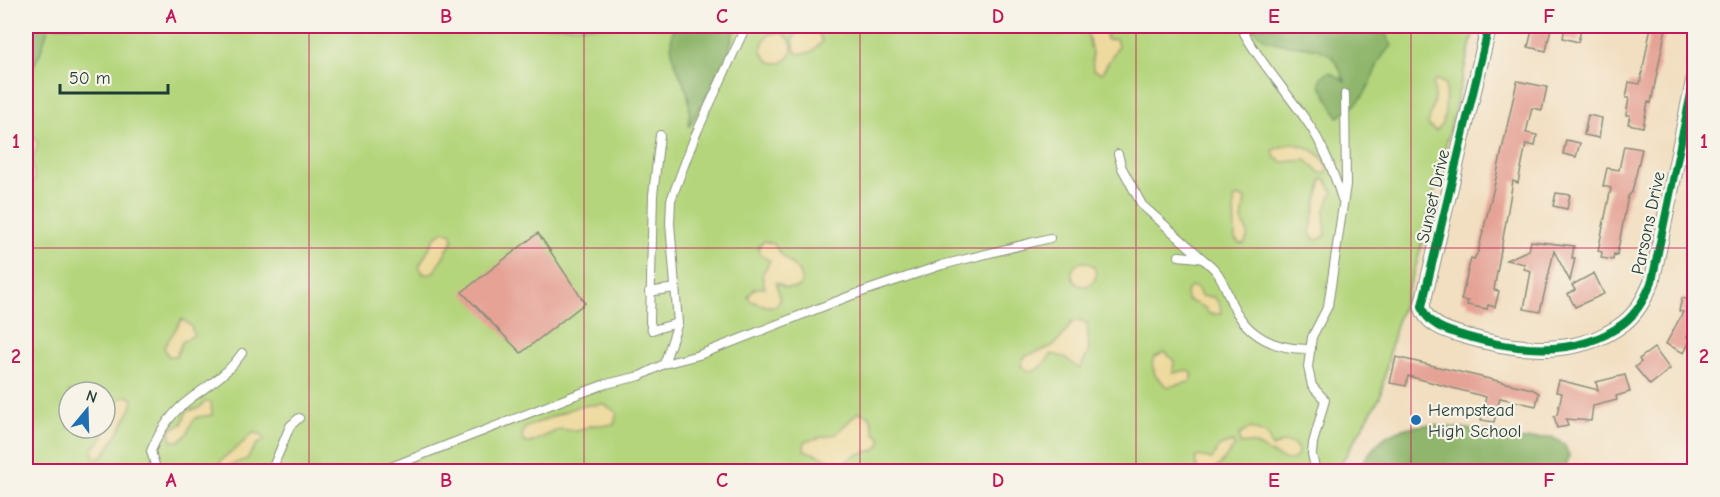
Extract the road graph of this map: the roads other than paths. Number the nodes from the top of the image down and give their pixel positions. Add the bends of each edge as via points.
1 (746, 26) edge
2 (1240, 26) edge
3 (1489, 26) edge
4 (1695, 79) edge
5 (1345, 94) dead end
6 (660, 135) dead end
7 (1118, 154) dead end
8 (1343, 200) junction
9 (1050, 238) dead end
10 (1179, 256) dead end
11 (1204, 260) junction
12 (675, 288) junction
13 (649, 292) junction
14 (678, 322) junction
15 (1478, 339) joint
16 (1311, 349) junction
17 (242, 354) dead end
18 (664, 364) junction
19 (299, 418) dead end
20 (157, 471) edge
21 (271, 471) edge
22 (378, 471) edge
23 (1316, 471) edge

1 - 12 lane via 695,136 671,200
2 - 8 lane via 1311,128
3 - 15 street, Sunset Drive via 1422,306 1424,313 1445,330
4 - 15 street, Parsons Drive via 1652,281 1645,298 1626,322 1602,336 1569,345 1517,348
5 - 8 lane via 1347,157
6 - 13 lane
7 - 11 lane via 1142,206
8 - 16 lane via 1328,306 1312,337
9 - 18 lane via 942,265 806,312 699,356
10 - 11 lane
11 - 16 lane via 1221,279 1242,320 1254,334 1290,350
12 - 13 lane
12 - 14 lane
13 - 14 lane via 651,330
14 - 18 lane
16 - 23 lane via 1308,367 1312,386 1325,400 1313,443
17 - 20 lane via 223,377 190,399 165,425 151,451
18 - 22 lane
19 - 21 lane via 290,426

